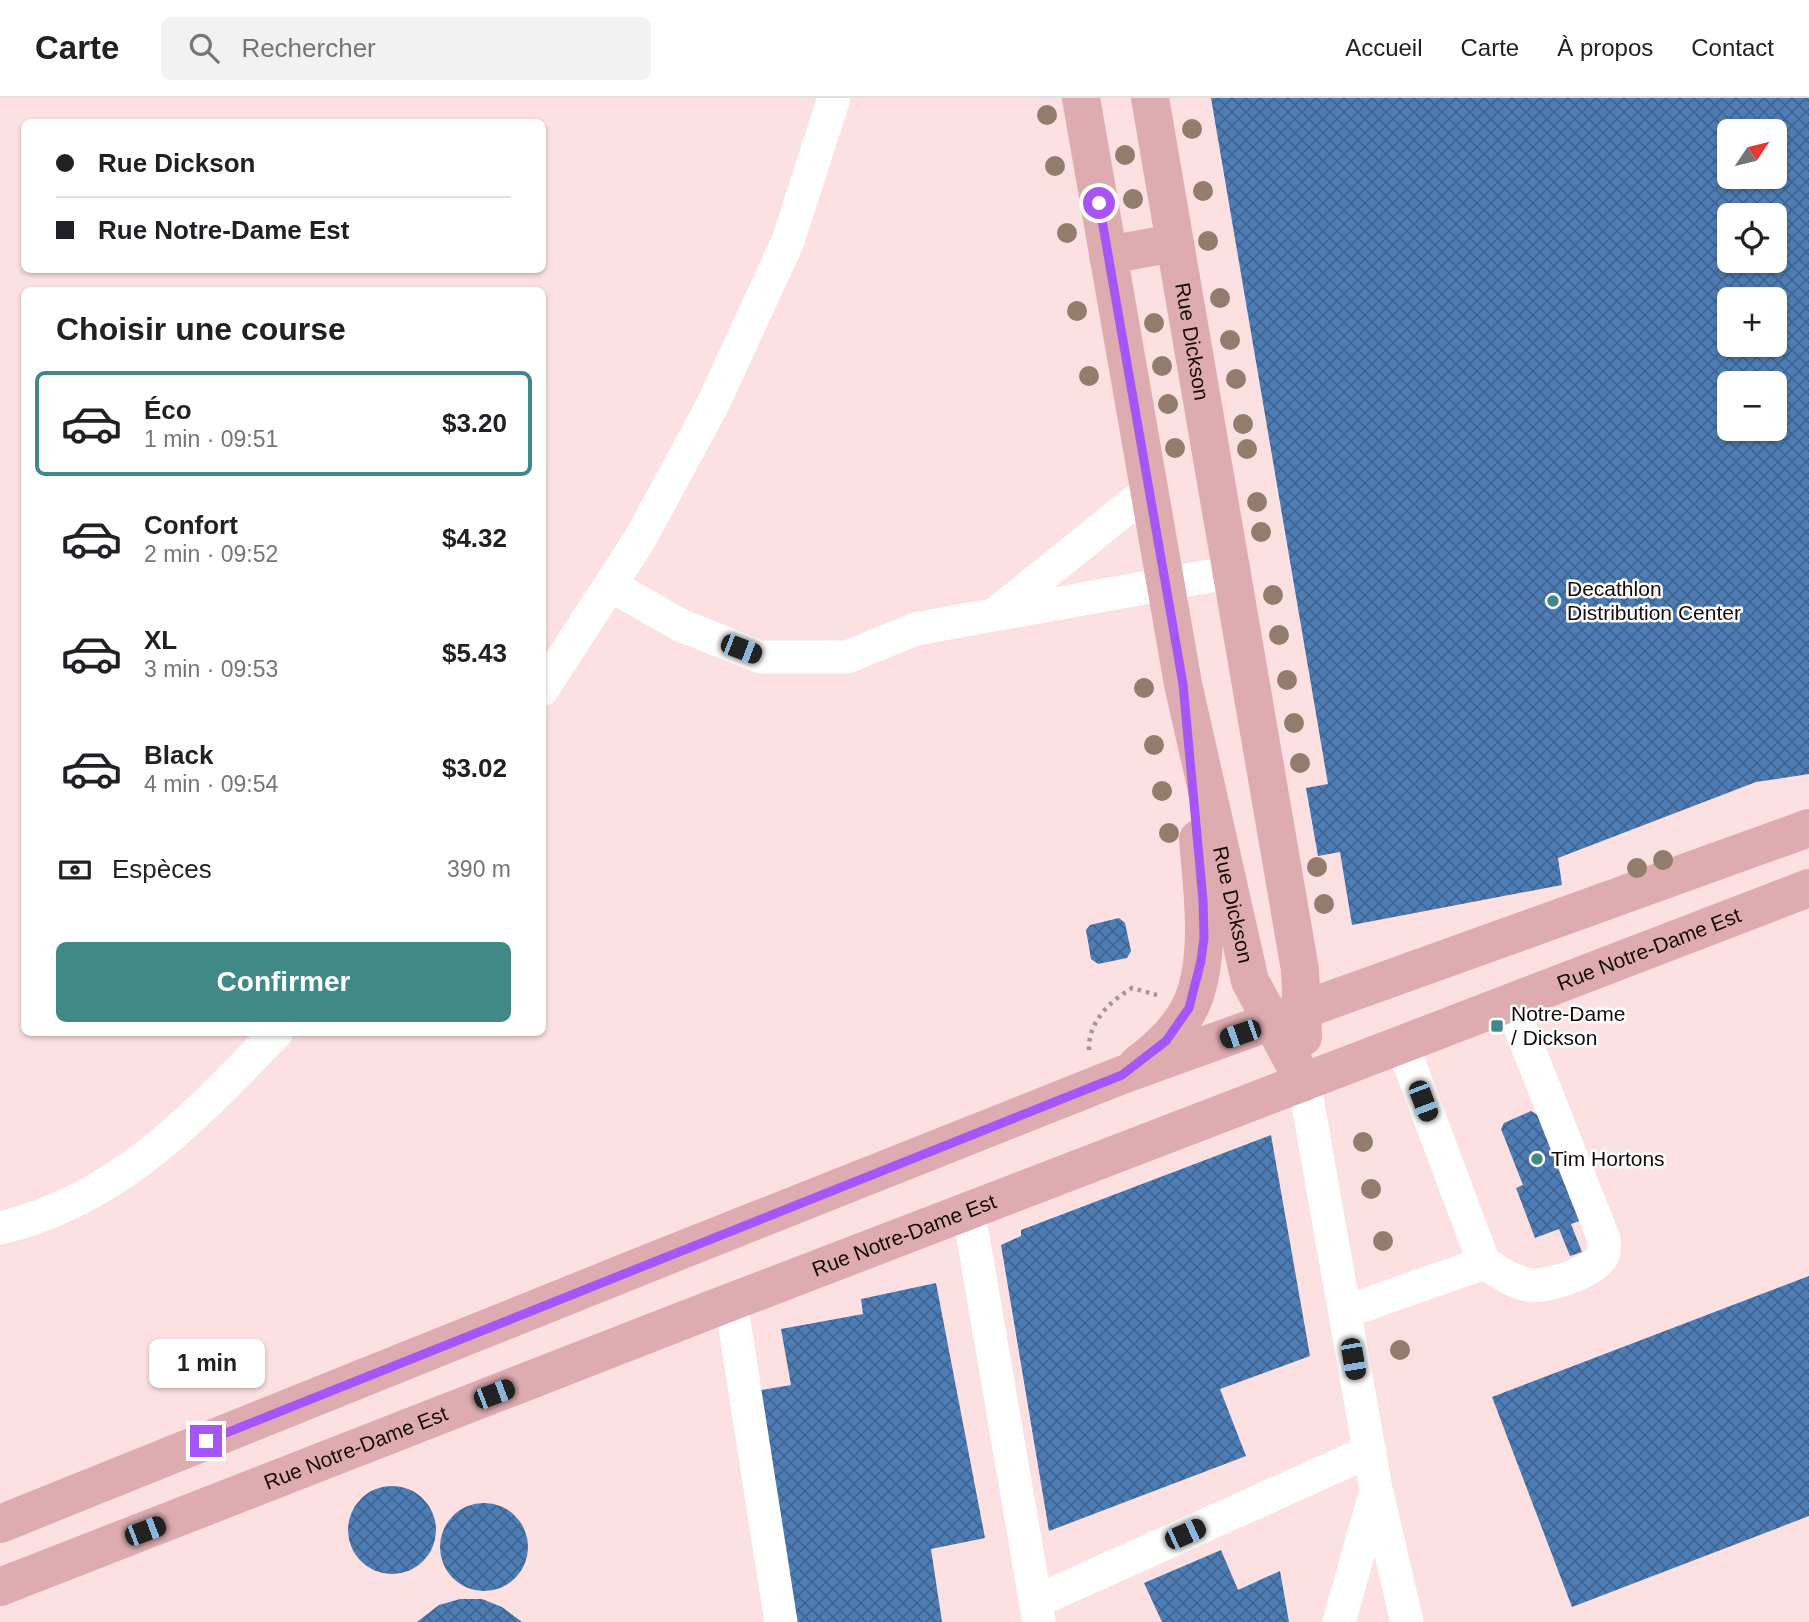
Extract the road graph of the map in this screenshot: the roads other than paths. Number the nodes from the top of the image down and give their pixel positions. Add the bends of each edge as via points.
1 (834, 98) edge
2 (1082, 98) edge
3 (1150, 98) edge
4 (1174, 243) junction
5 (1108, 255) junction
6 (1149, 490) junction
7 (1232, 572) junction
8 (1165, 584) junction
9 (610, 585) junction
10 (996, 613) junction
11 (546, 684) edge
12 (1183, 684) junction
13 (1809, 828) edge
14 (1809, 888) edge
15 (1510, 1002) junction
16 (1287, 1017) junction
17 (273, 1036) edge
18 (1402, 1044) junction
19 (1106, 1067) junction
20 (1304, 1082) junction
21 (966, 1212) junction
22 (0, 1228) edge
23 (1484, 1263) junction
24 (731, 1302) junction
25 (1345, 1312) junction
26 (1370, 1451) junction
27 (1376, 1489) junction
28 (0, 1524) edge
29 (0, 1587) edge
30 (1037, 1612) edge
31 (781, 1622) edge
32 (1339, 1622) edge
33 (1407, 1622) edge

1 - 9 street via 788,241 758,309 713,404
2 - 5 main road, Rue Dickson
3 - 4 main road, Rue Dickson
4 - 5 main road
4 - 7 main road, Rue Dickson
5 - 6 main road, Rue Dickson
6 - 8 main road, Rue Dickson
6 - 10 street
7 - 8 street
7 - 16 main road, Rue Dickson via 1300,970
8 - 10 street
8 - 12 main road, Rue Dickson
9 - 10 street via 680,625 761,657 848,657 916,629
9 - 11 street
12 - 16 main road, Rue Dickson via 1250,981
12 - 19 main road via 1203,900 1201,961 1189,1008 1166,1041
13 - 16 main road
14 - 15 main road, Rue Notre-Dame Est
15 - 18 main road, Rue Notre-Dame Est
15 - 23 street via 1605,1248 1595,1265 1543,1285 1517,1282
16 - 19 main road
16 - 20 main road, Rue Dickson
17 - 22 street via 200,1111 142,1161 69,1206
18 - 20 main road, Rue Notre-Dame Est
18 - 23 street
19 - 28 main road via 631,1270
20 - 21 main road, Rue Notre-Dame Est
20 - 25 street, Rue Dickson
21 - 24 main road, Rue Notre-Dame Est
21 - 30 street
23 - 25 street
24 - 29 main road, Rue Notre-Dame Est
24 - 31 street
25 - 26 street, Rue Dickson
26 - 27 street, Rue Dickson
26 - 30 street
27 - 32 street, Rue Dickson
27 - 33 street, Rue Dickson

